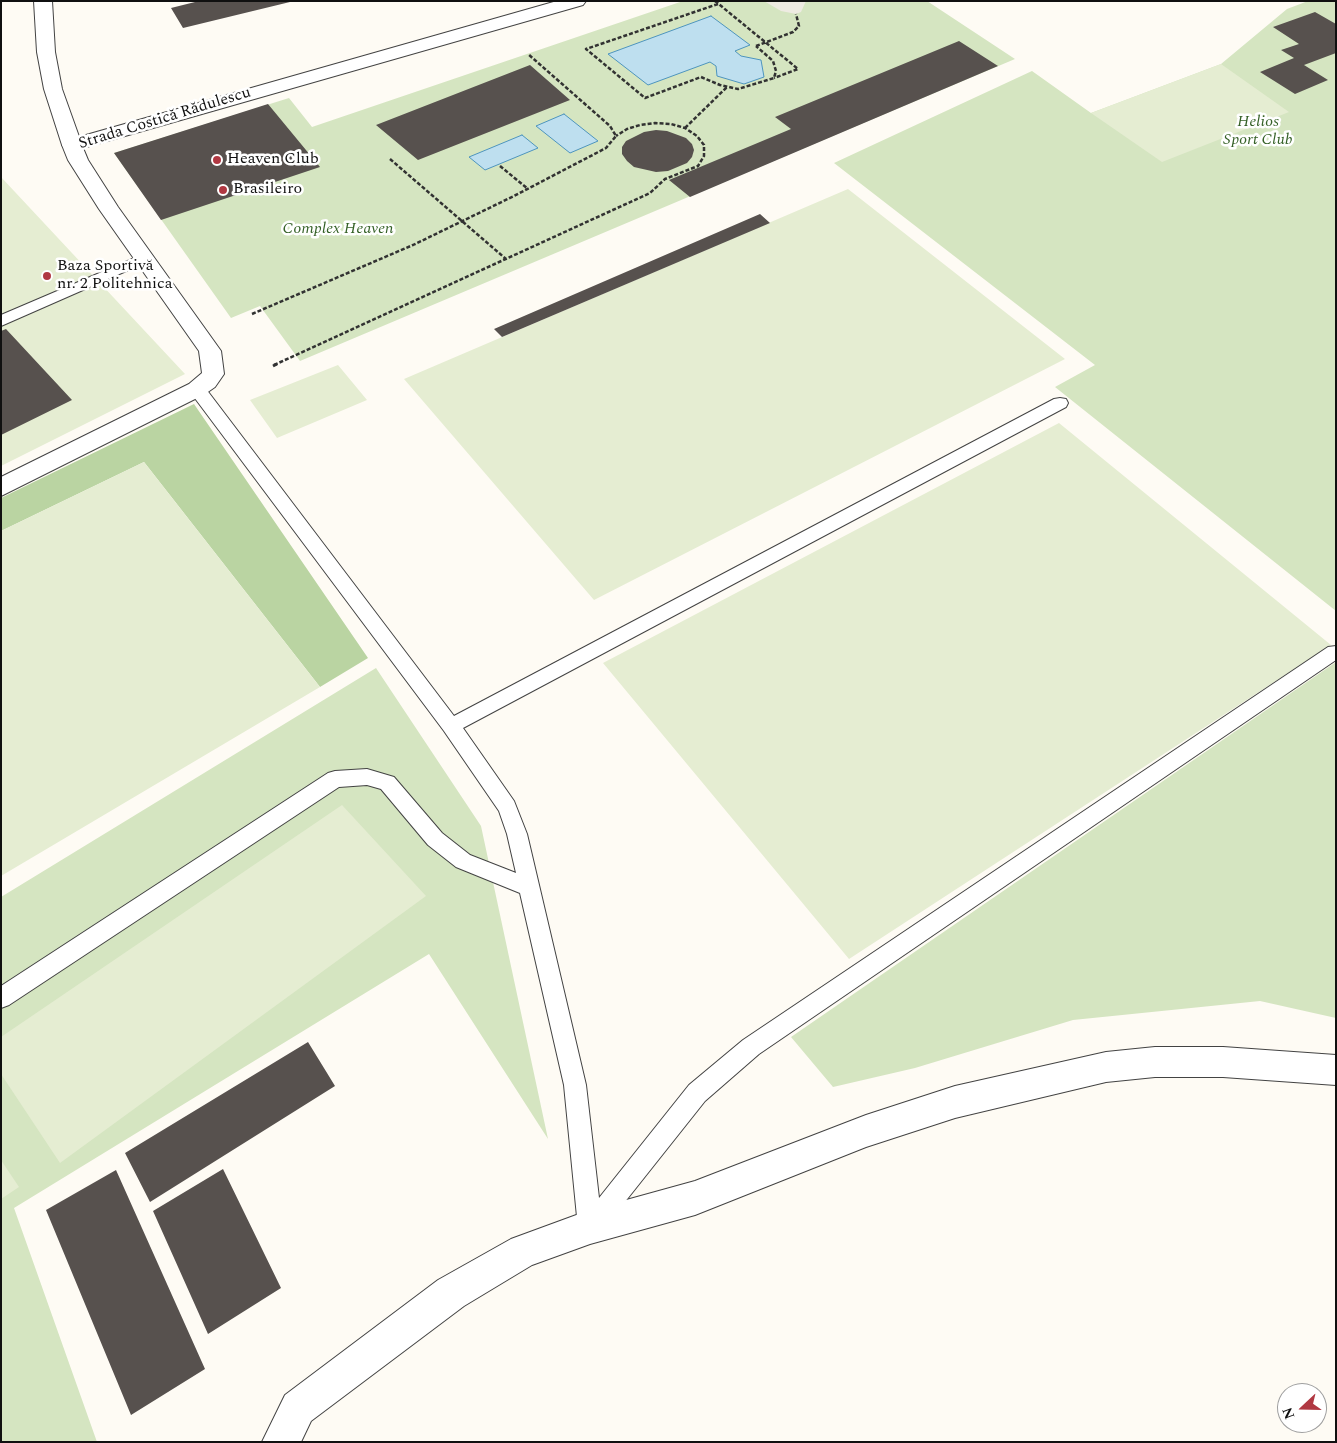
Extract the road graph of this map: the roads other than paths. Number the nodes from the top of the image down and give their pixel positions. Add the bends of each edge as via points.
1 (43, 1) edge
2 (577, 1) edge
3 (72, 145) junction
4 (144, 258) junction
5 (1, 321) edge
6 (197, 389) junction
7 (1060, 403) dead end
8 (1, 487) edge
9 (1334, 652) dead end
10 (451, 726) junction
11 (529, 887) junction
12 (1, 998) edge
13 (1336, 1070) edge
14 (590, 1227) junction
15 (281, 1442) edge

1 - 3 street via 46,52 53,90
2 - 3 street, Strada Costică Rădulescu
3 - 4 street, Strada Costică Rădulescu via 87,176
4 - 5 lane
4 - 6 street, Strada Costică Rădulescu via 210,351 212,374
6 - 8 street, Strada Costică Rădulescu
6 - 10 lane
7 - 10 lane
9 - 14 lane via 751,1046 697,1093
10 - 11 lane via 507,807
11 - 12 lane via 463,861 435,839 387,782 367,777 335,779
11 - 14 lane via 575,1085
13 - 14 street via 1223,1062 1155,1062 1106,1067 955,1102 866,1130 695,1198
14 - 15 street via 523,1251 451,1293 298,1408

